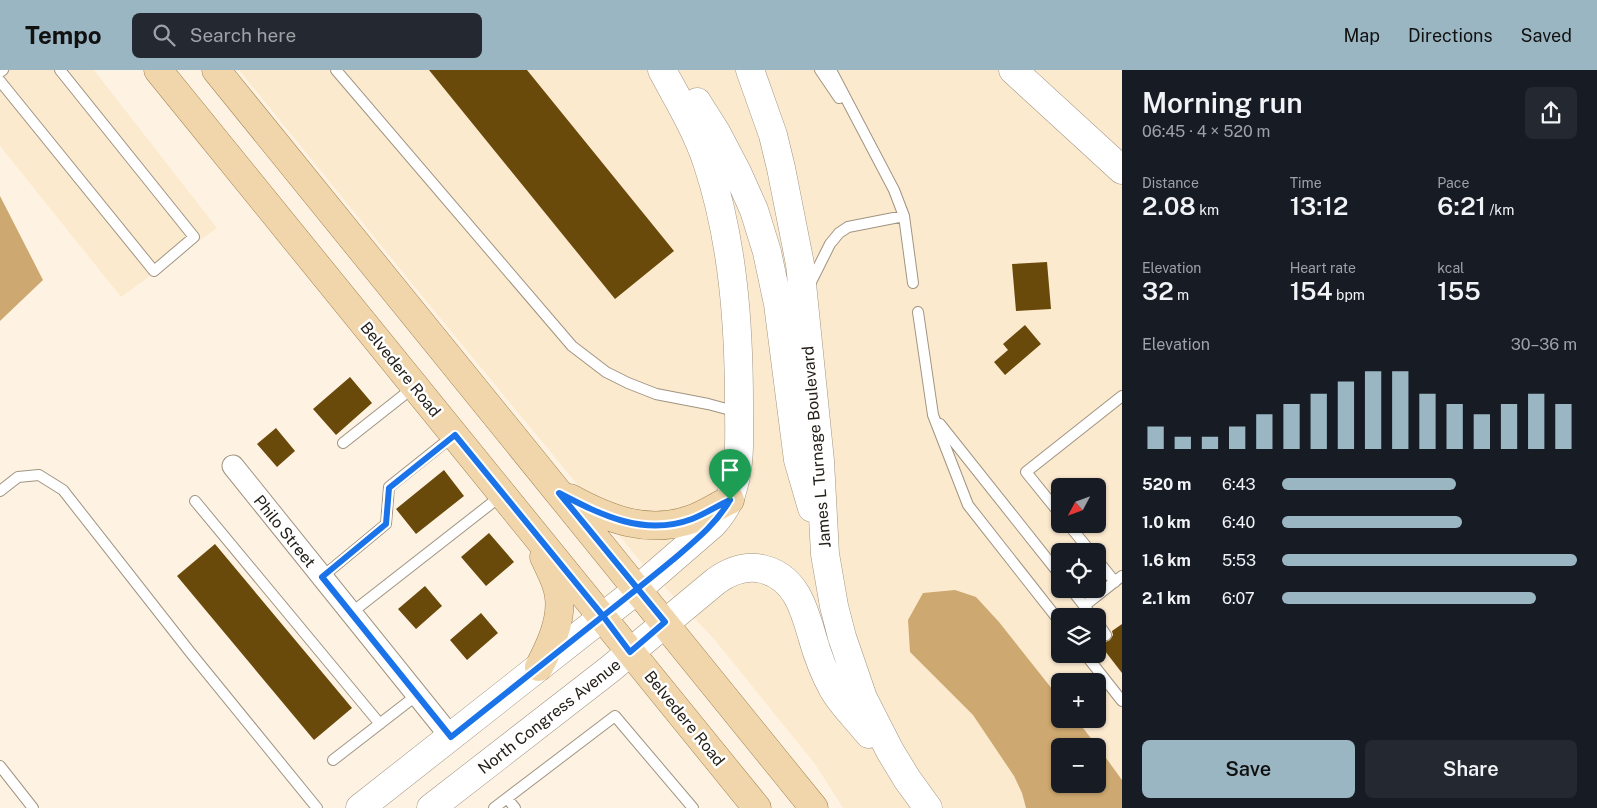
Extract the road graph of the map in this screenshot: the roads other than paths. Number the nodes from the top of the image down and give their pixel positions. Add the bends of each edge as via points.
1 (60, 70) edge
2 (158, 70) edge
3 (216, 70) edge
4 (336, 70) edge
5 (662, 70) edge
6 (670, 70) edge
7 (750, 70) edge
8 (820, 70) edge
9 (831, 70) edge
10 (1012, 70) edge
11 (0, 81) edge
12 (866, 139) junction
13 (1122, 170) edge
14 (904, 216) junction
15 (913, 282) dead end
16 (804, 297) junction
17 (918, 312) dead end
18 (415, 386) junction
19 (1122, 396) edge
20 (739, 412) junction
21 (933, 415) junction
22 (455, 435) junction
23 (343, 443) dead end
24 (232, 466) dead end
25 (0, 491) edge
26 (559, 493) junction
27 (503, 494) junction
28 (730, 500) junction
29 (195, 501) dead end
30 (1051, 503) edge
31 (531, 528) junction
32 (1075, 533) edge
33 (1083, 543) edge
34 (825, 554) junction
35 (1051, 564) edge
36 (1106, 568) edge
37 (322, 577) junction
38 (1118, 579) edge
39 (638, 589) junction
40 (1078, 598) edge
41 (1084, 606) joint
42 (1051, 611) edge
43 (351, 613) junction
44 (603, 616) junction
45 (665, 622) junction
46 (630, 652) junction
47 (1092, 663) edge
48 (539, 667) junction
49 (417, 694) junction
50 (1122, 701) edge
51 (380, 724) junction
52 (451, 737) junction
53 (333, 760) dead end
54 (0, 766) edge
55 (907, 779) junction
56 (507, 798) junction
57 (33, 808) edge
58 (317, 808) edge
59 (360, 808) edge
60 (431, 808) edge
61 (494, 808) edge
62 (515, 808) edge
63 (693, 808) edge
64 (757, 808) edge
65 (814, 808) edge
66 (928, 808) edge

1 - 11 lane via 194,237 154,271
2 - 18 main road, Belvedere Road
3 - 26 main road
4 - 20 lane via 572,346 628,384 656,394
5 - 20 street via 707,160 725,226 736,315
6 - 34 street via 697,102 726,150 761,230 778,304 798,460
7 - 16 street, James L Turnage Boulevard via 782,168
8 - 12 lane
9 - 12 lane
10 - 13 street
12 - 14 lane via 894,190
14 - 15 lane
14 - 16 lane via 848,227 839,233 830,244
16 - 34 street, James L Turnage Boulevard via 820,461
17 - 21 lane
18 - 22 main road, Belvedere Road
18 - 23 lane
19 - 30 lane via 1026,472
20 - 28 street via 738,459
21 - 35 lane
21 - 42 lane via 968,505
22 - 27 main road, Belvedere Road
22 - 37 lane via 389,488 386,524
24 - 37 street, Philo Street
25 - 58 lane via 18,477 39,475 63,490
26 - 28 main road via 621,522 645,526 691,520
26 - 39 main road
27 - 31 main road, Belvedere Road
27 - 43 lane
28 - 39 street via 707,530
29 - 51 lane
31 - 44 main road, Belvedere Road
31 - 48 main road via 560,598 555,631
32 - 33 lane
34 - 55 street, James L Turnage Boulevard via 834,606 863,698
36 - 38 lane
37 - 43 street, Philo Street
38 - 41 lane
39 - 44 street
39 - 45 main road
40 - 41 lane
43 - 49 street, Philo Street
44 - 46 main road, Belvedere Road
44 - 48 street
45 - 46 street, North Congress Avenue
45 - 55 street, North Congress Avenue via 725,575 747,568 772,571 790,586 804,607 834,690
45 - 65 main road
46 - 60 street, North Congress Avenue
46 - 64 main road, Belvedere Road
47 - 50 lane
48 - 52 street
49 - 51 lane
49 - 52 street, Philo Street
51 - 53 lane
52 - 59 street
54 - 57 lane
55 - 66 street, James L Turnage Boulevard
56 - 61 lane
56 - 62 lane
56 - 63 lane via 616,716

